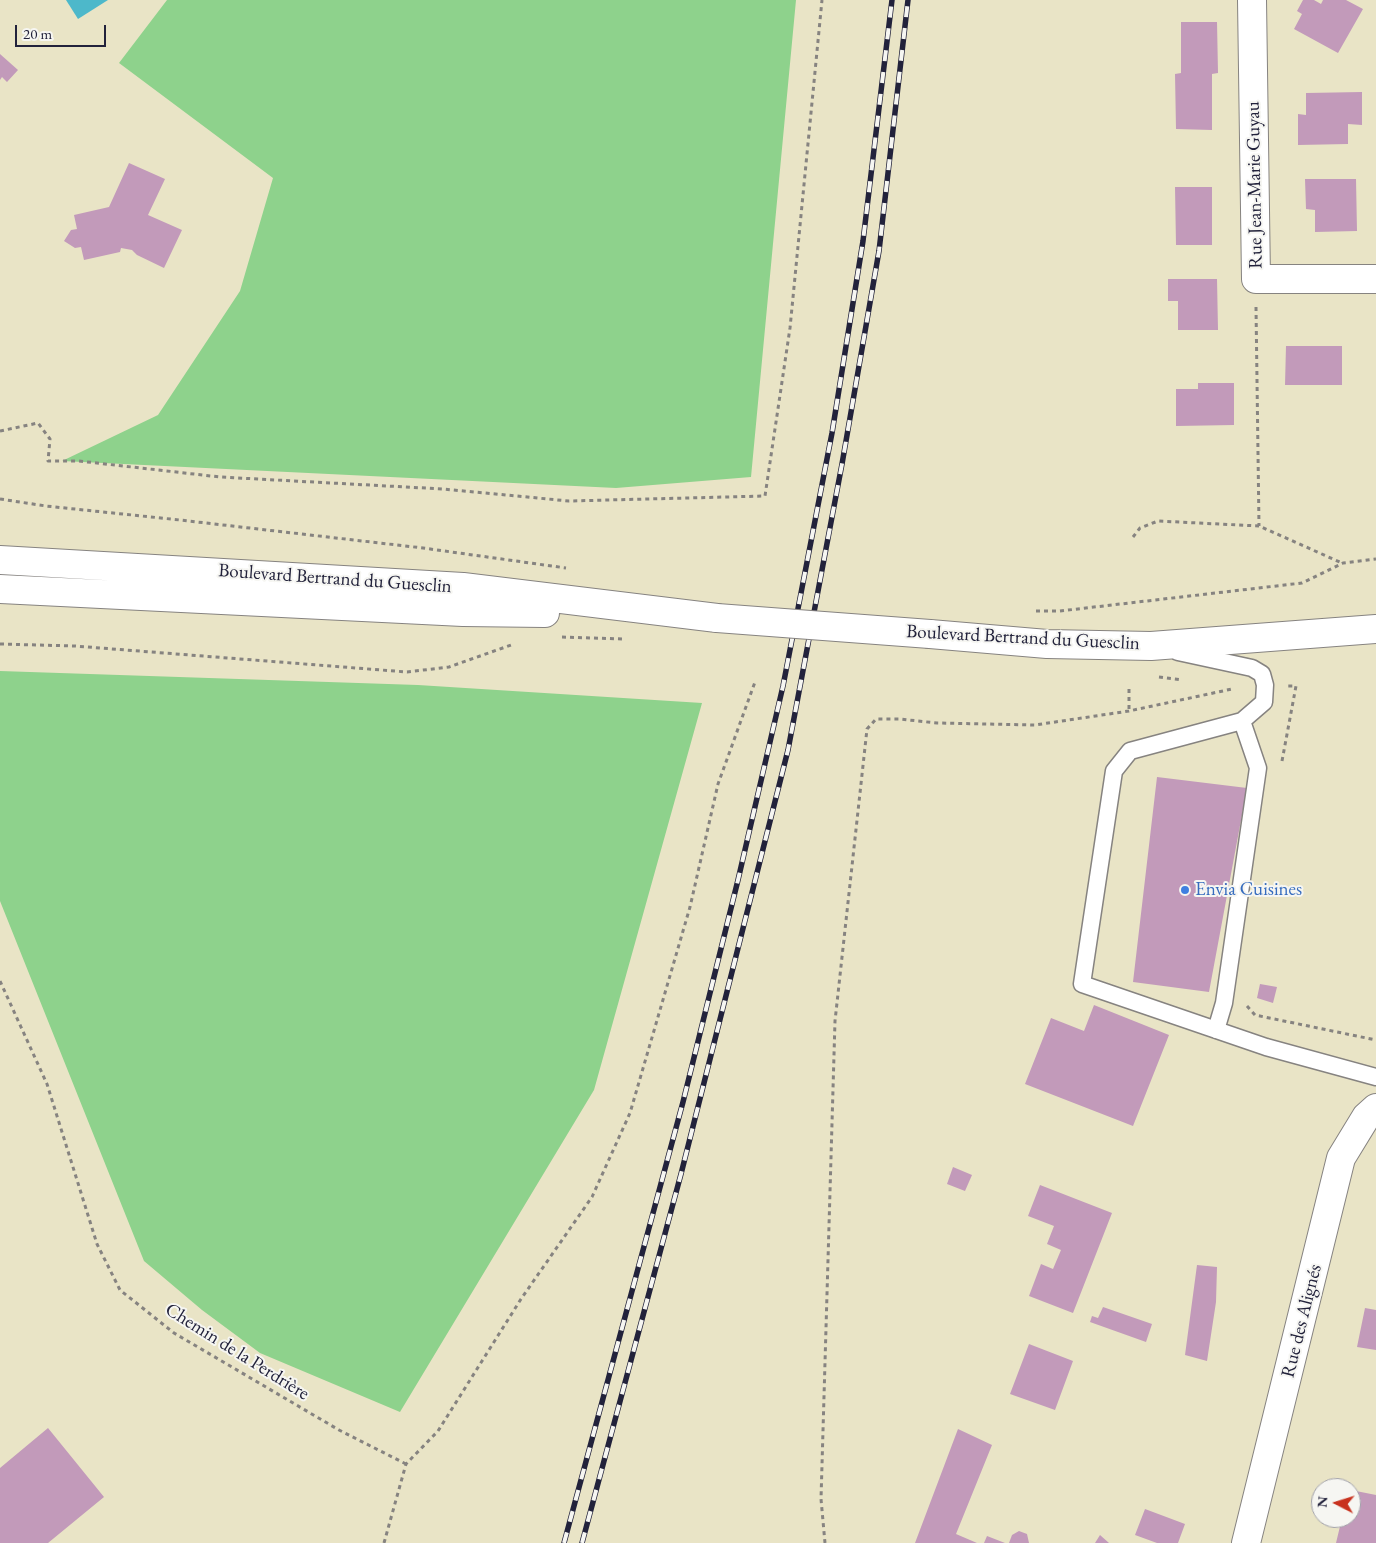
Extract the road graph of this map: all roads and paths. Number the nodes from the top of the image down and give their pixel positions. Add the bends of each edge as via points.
1 (822, 0) edge
2 (1252, 0) edge
3 (1256, 279) junction
4 (1376, 279) edge
5 (0, 431) edge
6 (0, 499) edge
7 (1259, 526) junction
8 (1133, 537) dead end
9 (1376, 559) edge
10 (0, 560) edge
11 (1343, 563) junction
12 (573, 570) dead end
13 (0, 589) edge
14 (1030, 611) dead end
15 (670, 614) junction
16 (1376, 629) edge
17 (553, 637) dead end
18 (629, 639) dead end
19 (0, 644) edge
20 (515, 644) dead end
21 (1152, 646) junction
22 (755, 682) dead end
23 (1265, 684) junction
24 (1129, 689) dead end
25 (1129, 711) junction
26 (1242, 721) junction
27 (1282, 763) dead end
28 (0, 981) edge
29 (1245, 1005) dead end
30 (1216, 1030) junction
31 (1376, 1040) edge
32 (1376, 1077) edge
33 (1376, 1108) edge
34 (406, 1464) junction
35 (384, 1543) edge
36 (825, 1543) edge
37 (1246, 1543) edge

1 - 5 path via 790,328 765,496 569,501 443,489 220,476 48,461 50,439 38,423
2 - 3 main road, Rue Jean-Marie Guyau
3 - 4 main road, Rue Jean-Marie Guyau
3 - 7 path
6 - 12 path via 423,548
7 - 8 path via 1158,521 1140,528
7 - 11 path
9 - 11 path
10 - 15 main road, Boulevard Bertrand du Guesclin via 463,587
11 - 14 path via 1302,583 1060,611
13 - 15 main road, Boulevard Bertrand du Guesclin via 463,612
15 - 21 main road, Boulevard Bertrand du Guesclin, bridge via 1047,644
16 - 21 main road, Boulevard Bertrand du Guesclin
17 - 18 path
19 - 20 path via 75,646 407,672 449,667
21 - 23 lane via 1252,668 1262,674
22 - 34 path via 718,784 690,907 630,1113 592,1197 521,1299 438,1431
23 - 25 path
23 - 26 lane via 1264,702
23 - 27 path via 1296,686
24 - 25 path
25 - 36 path via 1035,725 937,724 876,719 867,729 835,1021 821,1499
26 - 30 lane via 1258,768 1224,1003
26 - 30 lane via 1130,751 1114,771 1082,984
28 - 34 path, Chemin de la Perdrière via 47,1084 97,1244 120,1290 174,1333 338,1430
29 - 31 path via 1255,1015
30 - 32 lane
33 - 37 main road, Rue des Alignés via 1366,1117 1341,1158
34 - 35 path

